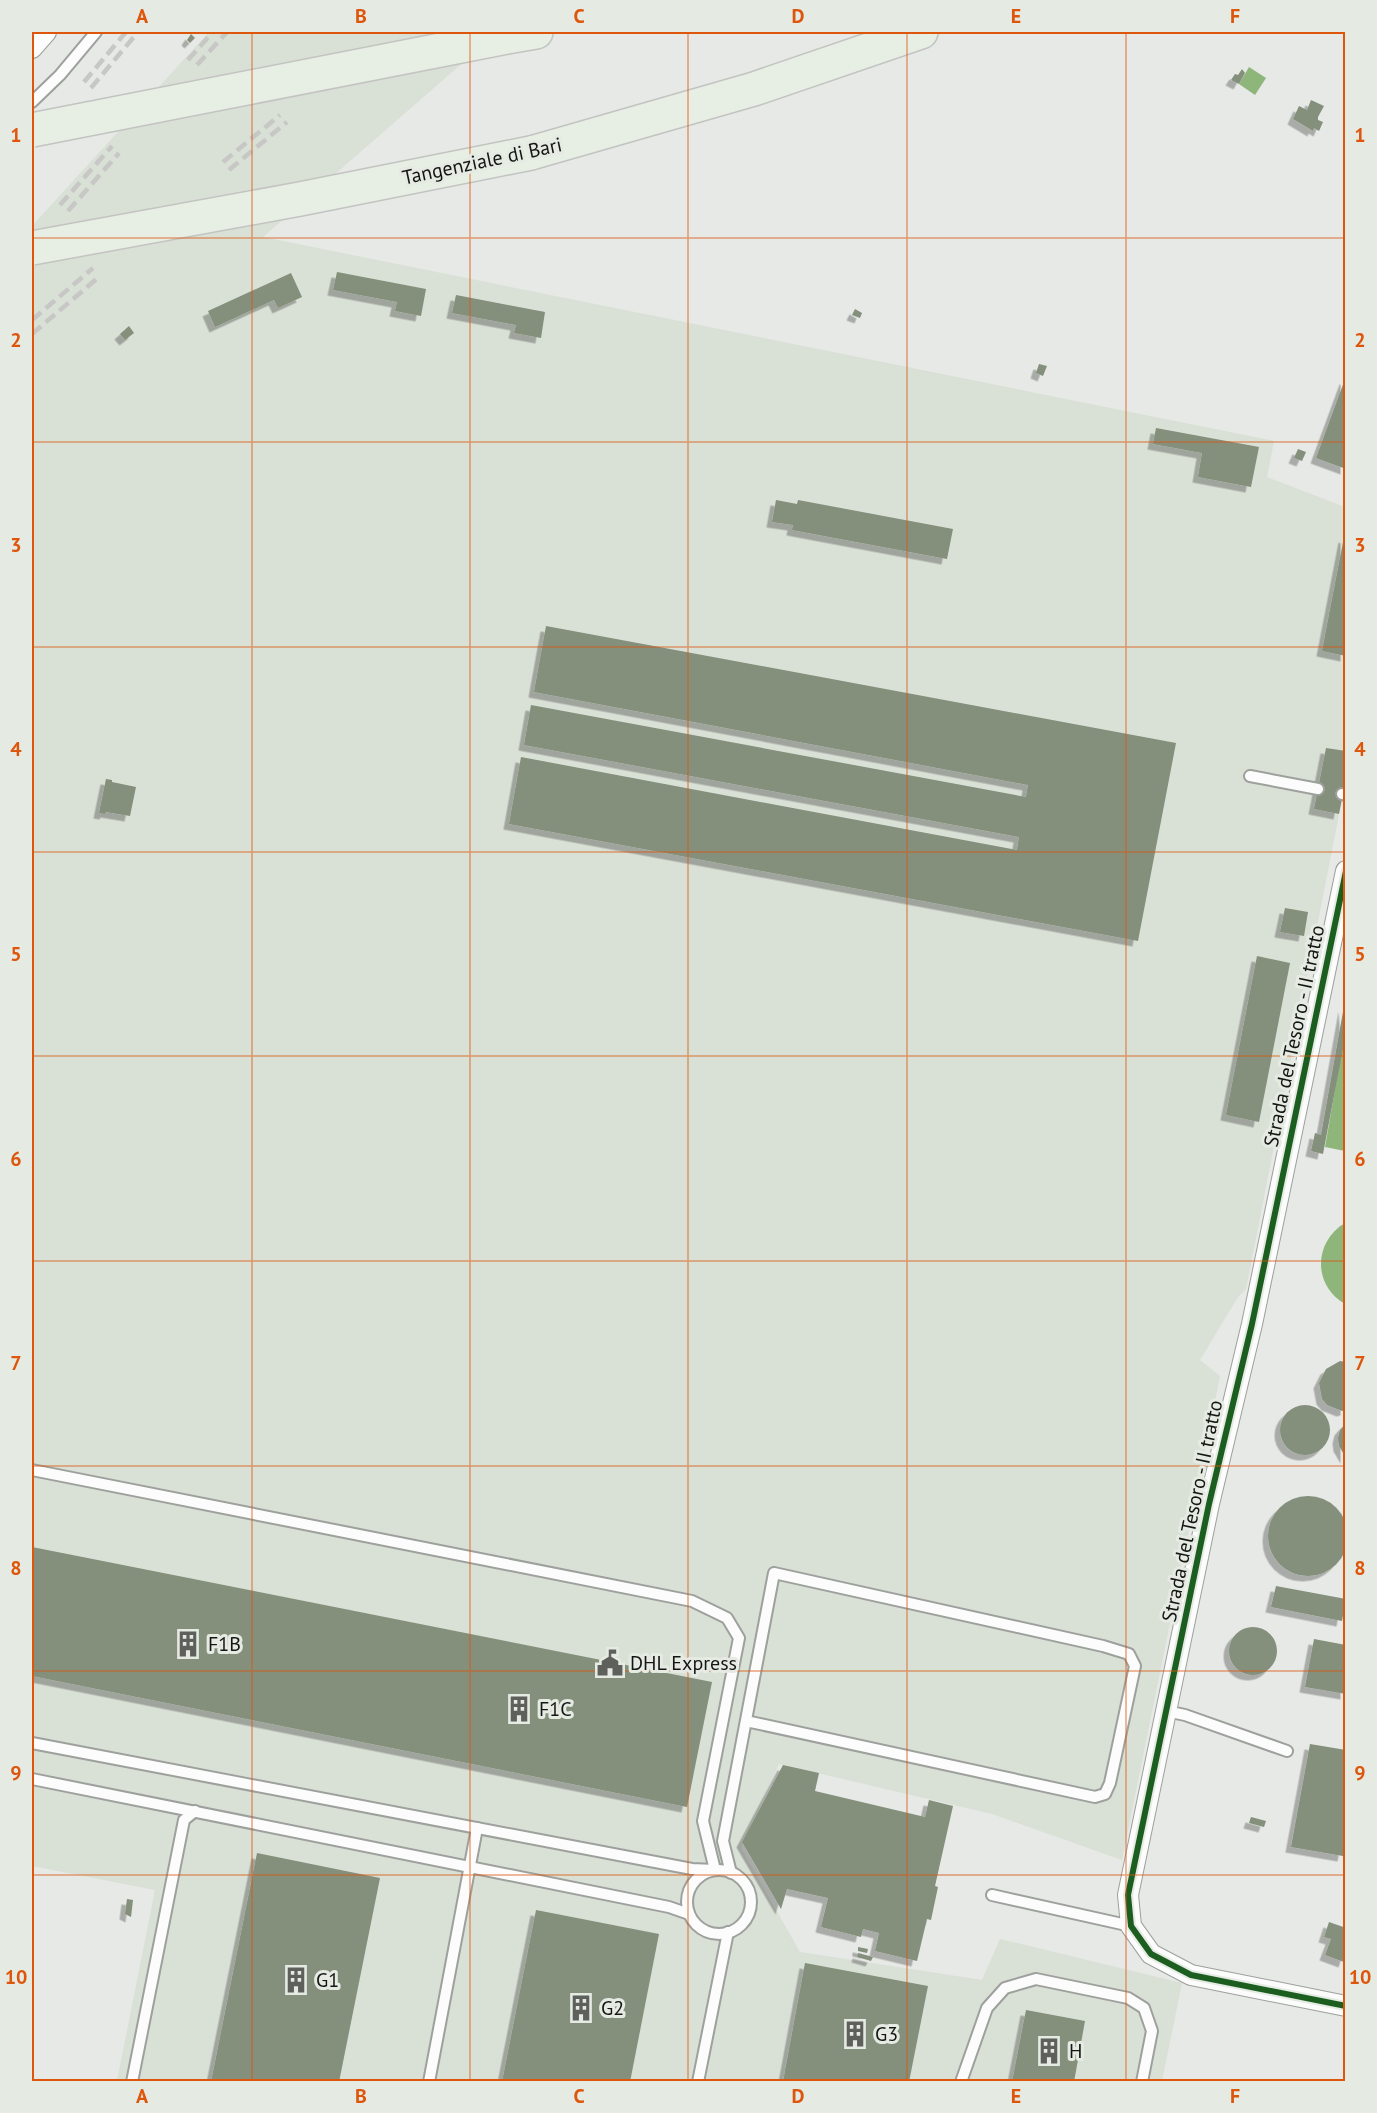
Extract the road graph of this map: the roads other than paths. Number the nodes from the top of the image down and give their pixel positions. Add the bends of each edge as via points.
1 (46, 32) edge
2 (96, 32) edge
3 (921, 32) edge
4 (521, 34) edge
5 (32, 48) edge
6 (32, 102) edge
7 (32, 130) edge
8 (32, 248) edge
9 (1250, 776) dead end
10 (1318, 789) dead end
11 (1346, 871) edge
12 (32, 1470) edge
13 (1166, 1711) junction
14 (746, 1721) junction
15 (32, 1743) edge
16 (1287, 1751) dead end
17 (32, 1779) edge
18 (195, 1811) junction
19 (477, 1828) junction
20 (470, 1866) junction
21 (715, 1870) junction
22 (731, 1873) junction
23 (992, 1895) dead end
24 (689, 1914) junction
25 (1131, 1926) junction
26 (729, 1932) junction
27 (1346, 2006) edge
28 (132, 2082) edge
29 (429, 2082) edge
30 (698, 2082) edge
31 (961, 2082) edge
32 (1142, 2082) edge

1 - 5 street
2 - 6 lane
3 - 8 highway, Tangenziale di Bari, bridge via 754,89 531,153
4 - 7 highway, bridge
9 - 10 lane
11 - 13 street, Strada del Tesoro - II tratto via 1252,1324
12 - 21 lane via 692,1601 727,1618 739,1638 703,1821
13 - 16 lane
13 - 25 street, Strada del Tesoro - II tratto via 1128,1895
14 - 14 lane via 774,1573 1103,1646 1129,1654 1135,1666 1110,1783 1105,1794 1095,1797
14 - 22 lane via 723,1841
15 - 19 lane
17 - 18 lane
18 - 20 lane
18 - 28 lane via 184,1820
19 - 20 lane
19 - 21 lane via 692,1869
20 - 24 lane
20 - 29 lane
21 - 22 lane
21 - 24 lane via 700,1876 689,1890
22 - 26 lane via 742,1880 750,1902 743,1922
23 - 25 lane
24 - 26 lane via 712,1934
25 - 27 street via 1151,1954 1191,1975
26 - 30 lane
31 - 32 lane via 987,2008 1005,1988 1036,1979 1128,1998 1144,2008 1152,2031

